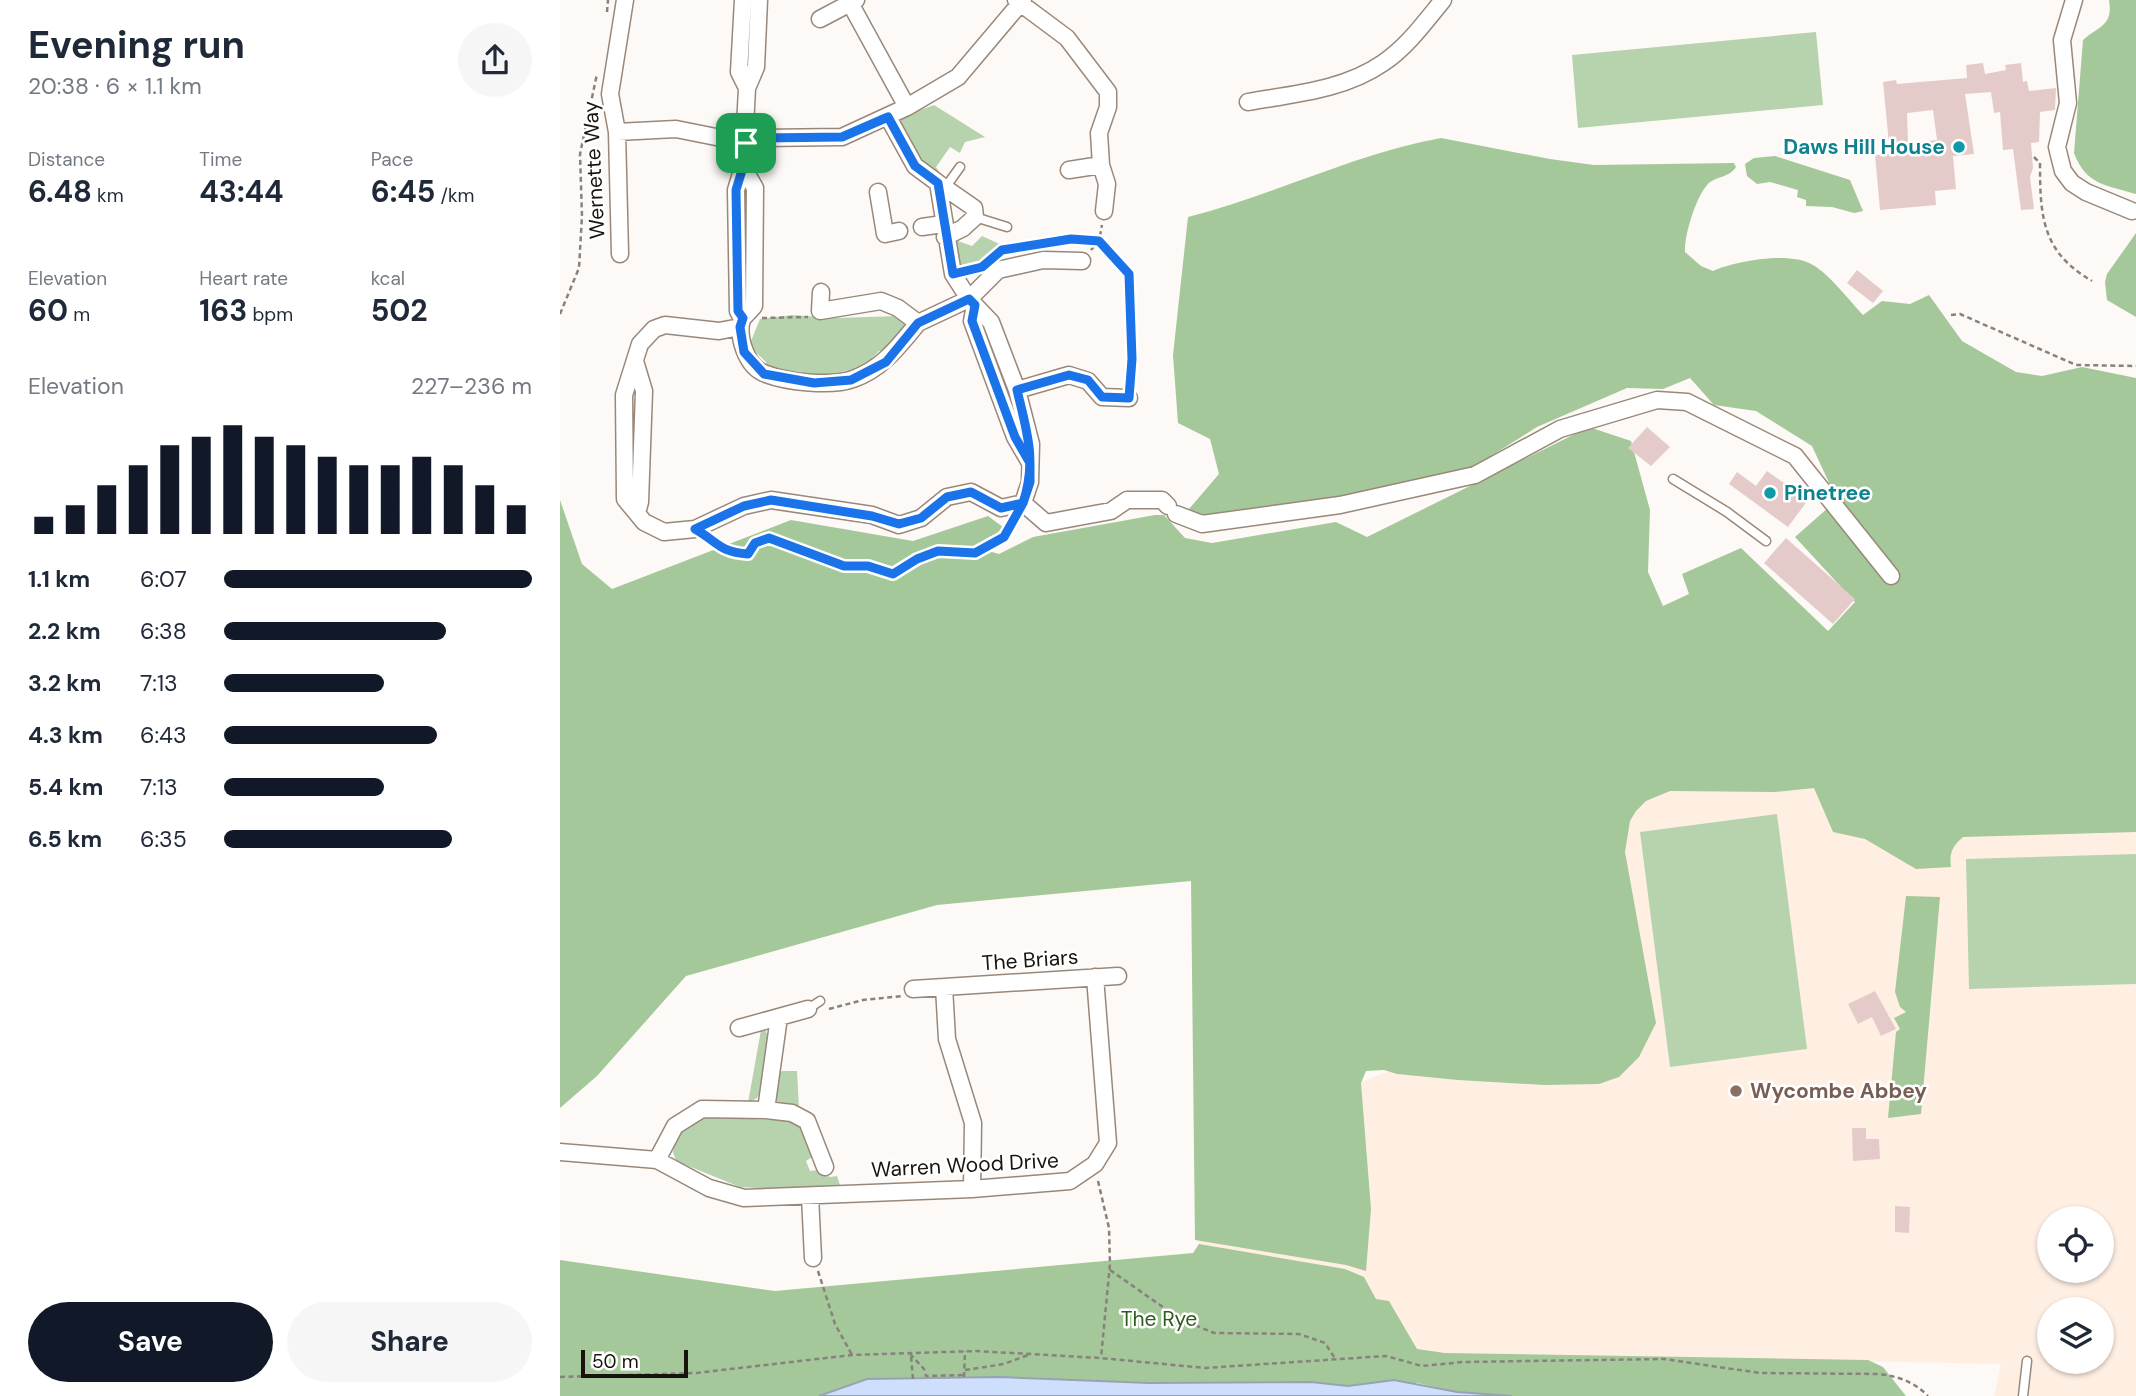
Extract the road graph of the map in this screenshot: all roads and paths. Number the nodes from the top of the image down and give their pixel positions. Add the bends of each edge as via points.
1 (608, 0) edge
2 (625, 0) edge
3 (743, 0) edge
4 (759, 0) edge
5 (1443, 0) edge
6 (2074, 0) edge
7 (1020, 1) edge
8 (853, 2) edge
9 (820, 19) dead end
10 (606, 23) dead end
11 (597, 74) dead end
12 (747, 88) junction
13 (1260, 105) dead end
14 (907, 107) junction
15 (888, 117) junction
16 (617, 132) junction
17 (746, 143) junction
18 (2034, 157) dead end
19 (1101, 165) junction
20 (960, 167) dead end
21 (1069, 170) dead end
22 (942, 186) junction
23 (878, 192) dead end
24 (1104, 211) dead end
25 (2132, 211) dead end
26 (975, 217) junction
27 (922, 227) dead end
28 (1007, 227) dead end
29 (944, 230) junction
30 (899, 231) dead end
31 (620, 254) dead end
32 (992, 259) dead end
33 (1082, 261) dead end
34 (2092, 281) dead end
35 (821, 292) dead end
36 (972, 302) junction
37 (820, 311) junction
38 (560, 314) edge
39 (1951, 315) dead end
40 (741, 323) junction
41 (918, 323) junction
42 (2136, 366) edge
43 (1017, 390) junction
44 (1129, 398) joint
45 (1030, 463) junction
46 (1673, 479) dead end
47 (1023, 503) junction
48 (695, 529) junction
49 (1766, 541) dead end
50 (1891, 576) dead end
51 (1118, 976) dead end
52 (1096, 977) junction
53 (944, 987) junction
54 (913, 989) joint
55 (814, 1005) joint
56 (779, 1017) junction
57 (739, 1028) dead end
58 (766, 1110) junction
59 (560, 1152) edge
60 (657, 1160) junction
61 (1094, 1164) junction
62 (825, 1167) dead end
63 (972, 1189) junction
64 (810, 1196) junction
65 (813, 1258) joint
66 (1110, 1270) junction
67 (965, 1351) junction
68 (1031, 1353) junction
69 (910, 1354) junction
70 (852, 1355) junction
71 (1101, 1358) junction
72 (1336, 1360) junction
73 (2027, 1361) dead end
74 (964, 1374) junction
75 (560, 1377) edge
76 (913, 1379) dead end
77 (1928, 1396) edge
78 (2023, 1396) edge

1 - 10 path
2 - 16 street, Wernette Way via 610,94
3 - 12 street via 739,72
4 - 12 street via 756,67
5 - 13 street via 1384,62 1361,75
6 - 25 street via 2062,40 2068,103 2057,147 2063,171 2086,192
7 - 14 street via 958,77
7 - 19 street via 1067,38 1108,92 1099,133
8 - 9 street
8 - 14 street
11 - 38 path via 580,154 579,268
12 - 17 street
14 - 15 street
15 - 17 street via 842,137 762,138
15 - 22 street via 915,166
16 - 17 street via 676,129
16 - 31 street, Wernette Way
17 - 40 street via 736,190
18 - 34 path via 2040,163 2051,243 2064,261
19 - 21 street
19 - 24 street via 1107,184
20 - 22 lane
22 - 26 street via 974,208
22 - 29 street
23 - 30 street via 885,234
26 - 28 lane
26 - 29 street via 963,228
27 - 29 street
29 - 36 street via 953,274
32 - 44 path via 1002,250 1071,239 1099,241 1129,274
33 - 36 street via 1043,260 998,270
35 - 37 street
36 - 41 street
36 - 43 street via 991,322
36 - 45 street via 972,321 1015,437
37 - 40 path via 808,317
37 - 41 street via 881,301
39 - 42 path via 1960,314 2076,365
40 - 41 street via 744,352 764,374 814,383 851,380 886,362
40 - 48 street via 719,331 665,325 654,328 640,344 624,395 625,499 644,522 664,532
43 - 44 street via 1069,375 1088,380 1102,397
43 - 45 street via 1031,444
45 - 47 street
46 - 49 lane
47 - 48 street via 1001,508 971,492 947,497 921,518 899,524 771,500 744,506
47 - 48 path via 1004,537 975,553 938,551 893,574 868,566 844,566 769,538 755,543 748,554 726,552
47 - 50 street via 1046,523 1111,511 1127,500 1162,500 1202,524 1340,505 1475,475 1560,429 1657,400 1687,401 1795,456
51 - 52 street, The Briars
52 - 53 street, The Briars
52 - 61 street via 1108,1143
53 - 54 street, The Briars
53 - 63 street via 947,1039 973,1123
54 - 55 path via 906,995 811,1013
55 - 56 street
56 - 57 street
56 - 58 street
58 - 60 street via 702,1109 675,1126
58 - 62 street via 792,1113 807,1121
59 - 60 street, Warren Wood Drive
60 - 64 street, Warren Wood Drive via 709,1188 744,1198
61 - 63 street, Warren Wood Drive via 1070,1181
61 - 66 path via 1109,1228
63 - 64 street, Warren Wood Drive
64 - 65 street
65 - 70 path via 835,1324
66 - 71 path
66 - 72 path via 1180,1319 1213,1333 1299,1334 1325,1343
67 - 68 path
67 - 69 path
67 - 74 path
68 - 71 path
68 - 74 path
69 - 70 path
69 - 74 path via 926,1376
69 - 76 path
70 - 75 path via 696,1373
71 - 72 path via 1205,1368
72 - 77 path via 1386,1356 1422,1366 1664,1359 1760,1373 1880,1374 1917,1385
73 - 78 lane

